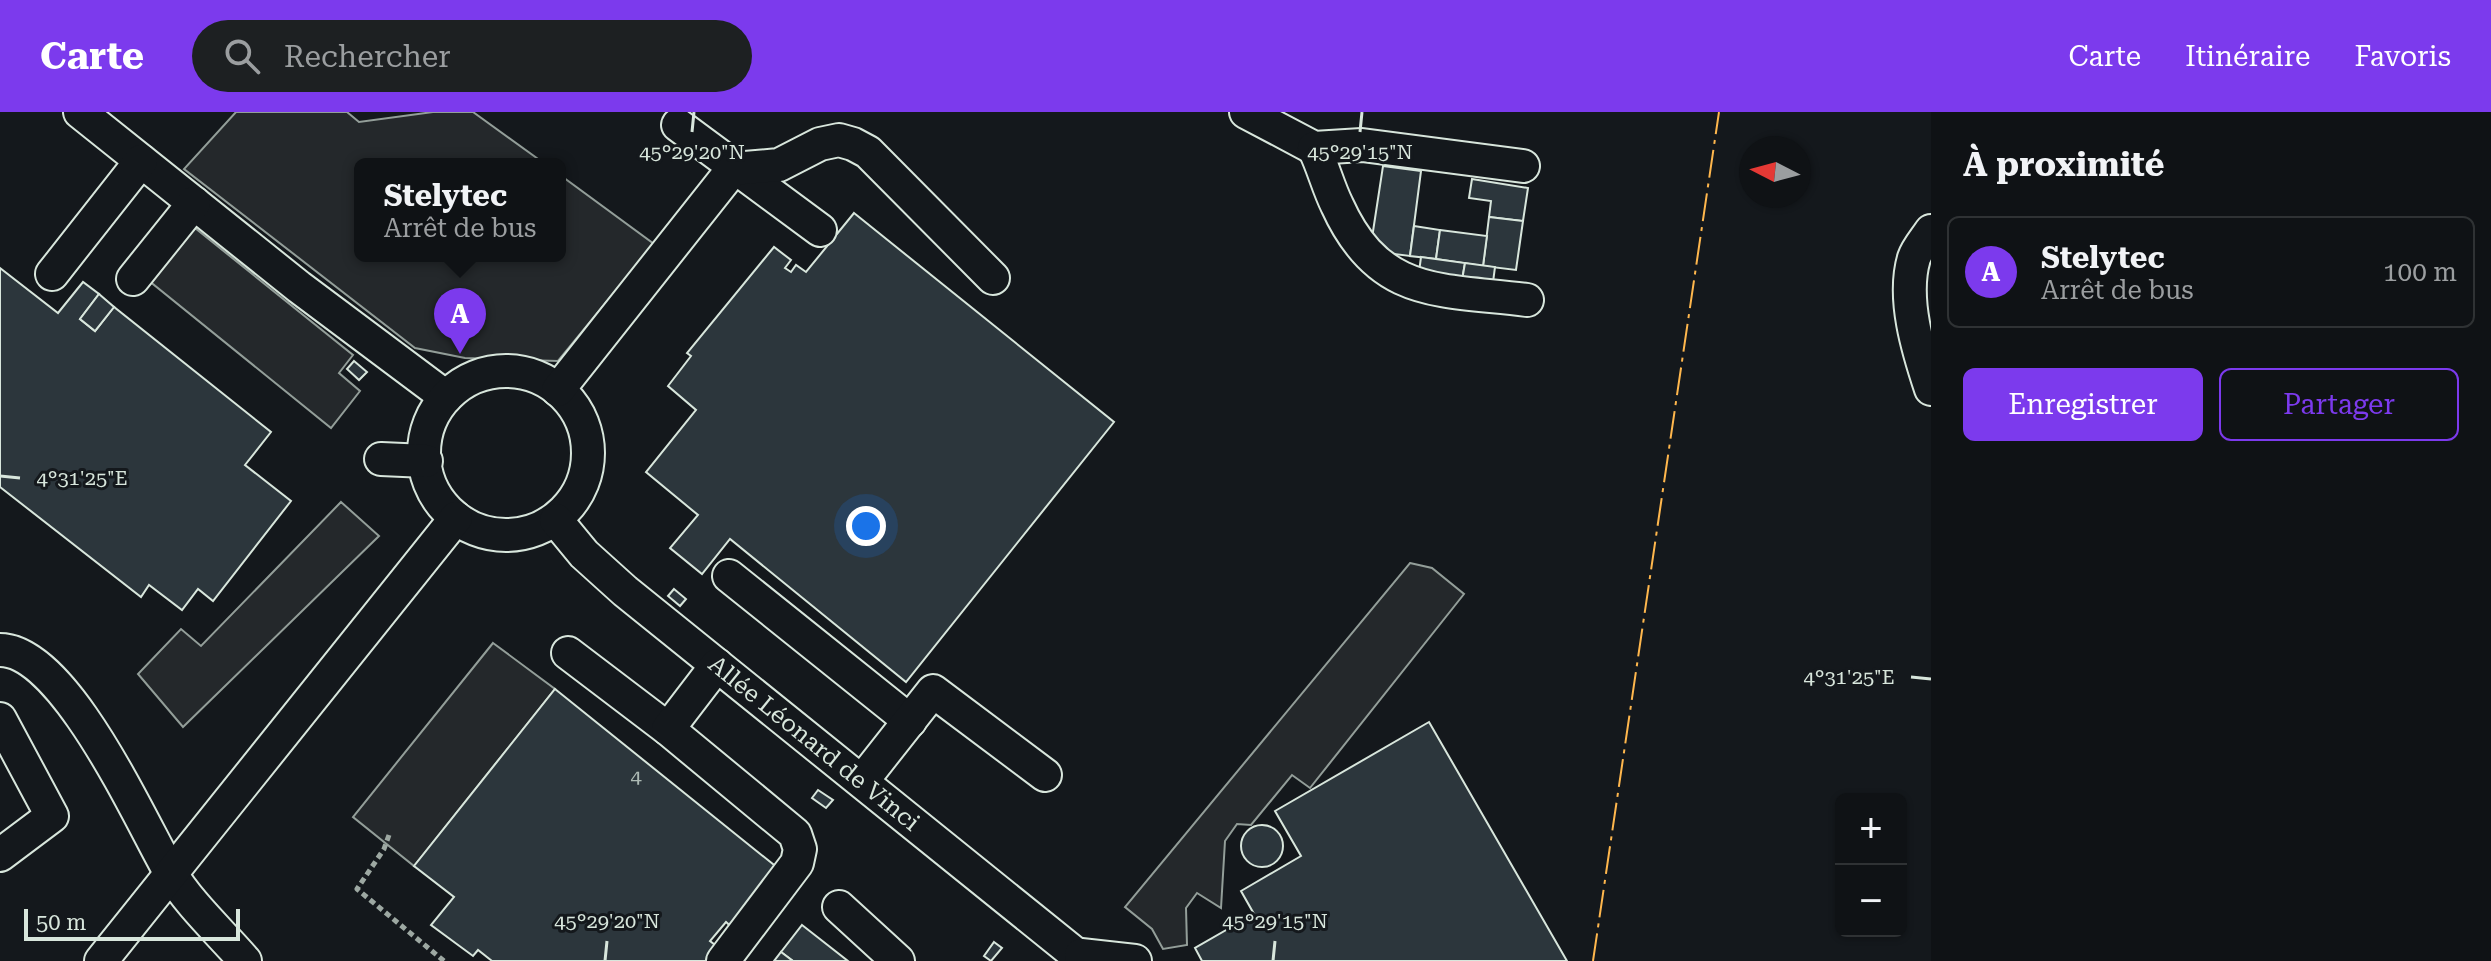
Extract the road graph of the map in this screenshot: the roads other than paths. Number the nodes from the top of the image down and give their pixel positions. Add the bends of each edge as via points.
1 (80, 112) edge
2 (1246, 112) edge
3 (678, 125) dead end
4 (1314, 148) junction
5 (141, 161) junction
6 (1523, 166) dead end
7 (733, 169) junction
8 (194, 203) junction
9 (820, 230) dead end
10 (1931, 231) edge
11 (52, 274) dead end
12 (993, 278) dead end
13 (133, 279) dead end
14 (1527, 300) dead end
15 (1930, 380) edge
16 (558, 390) junction
17 (446, 397) junction
18 (381, 459) dead end
19 (426, 461) junction
20 (456, 518) junction
21 (556, 520) junction
22 (729, 576) dead end
23 (0, 650) edge
24 (568, 653) dead end
25 (717, 665) junction
26 (0, 719) edge
27 (910, 721) junction
28 (668, 729) junction
29 (1045, 775) dead end
30 (862, 781) junction
31 (0, 855) edge
32 (172, 875) junction
33 (839, 907) dead end
34 (1082, 958) edge
35 (101, 961) edge
36 (245, 961) edge
37 (723, 961) edge
38 (898, 961) edge
39 (1135, 961) edge

1 - 5 street
2 - 4 street
3 - 7 street
4 - 6 street via 1362,145
4 - 14 street via 1357,241 1386,271 1420,286
5 - 8 street
5 - 11 street
7 - 9 street
7 - 12 street via 779,165 839,140 853,144 868,152
7 - 16 street
8 - 13 street
8 - 17 street
10 - 15 street via 1915,256 1909,285
16 - 17 street via 521,372 494,372 468,380
16 - 21 street via 582,421 589,448 586,475
17 - 19 street via 431,420
18 - 19 street
19 - 20 street via 437,499
20 - 21 street via 479,531 506,536 532,532
20 - 32 street
21 - 25 street, Allée Léonard de Vinci via 625,591
22 - 27 street
23 - 32 street via 27,658 54,681 94,734
24 - 28 street
25 - 28 street
25 - 30 street, Allée Léonard de Vinci
26 - 31 street via 52,816
27 - 29 street via 933,691
27 - 30 street
28 - 37 street via 795,834 800,849 790,876
30 - 34 street, Allée Léonard de Vinci
32 - 35 street
32 - 36 street
33 - 38 street
34 - 39 street

